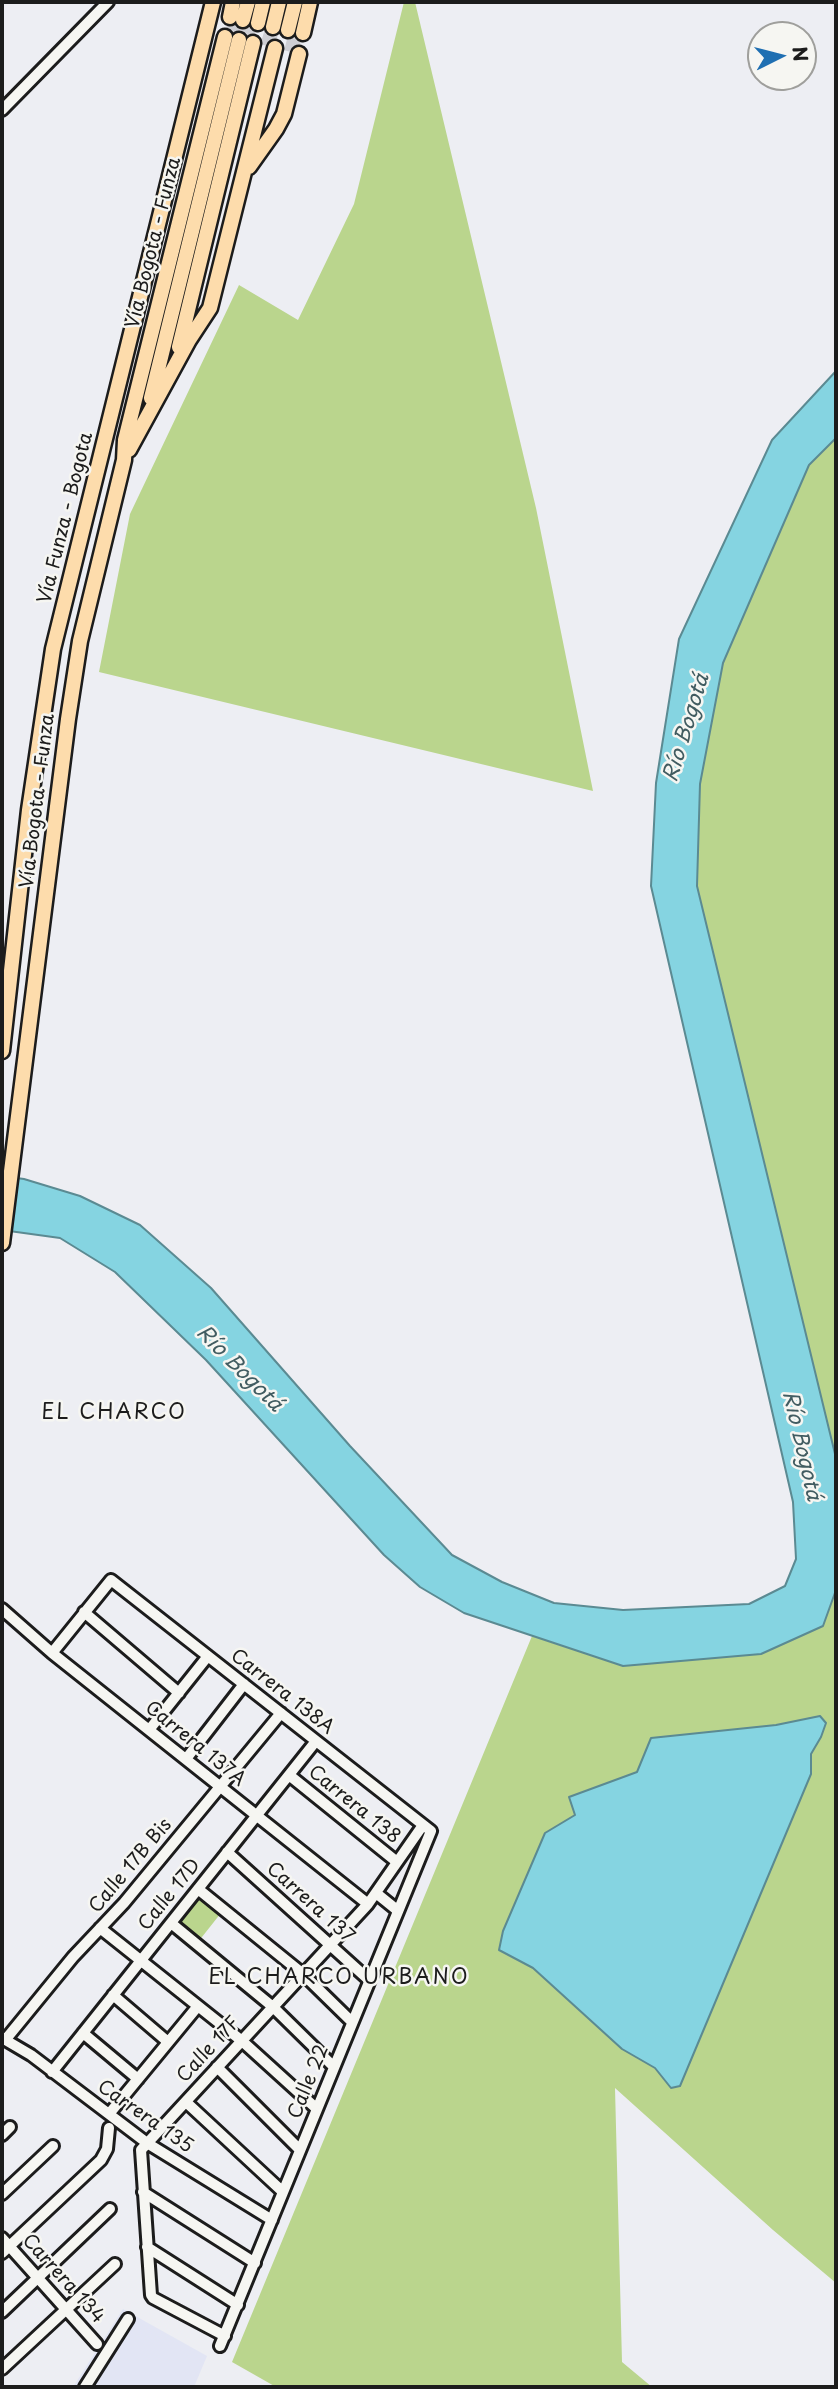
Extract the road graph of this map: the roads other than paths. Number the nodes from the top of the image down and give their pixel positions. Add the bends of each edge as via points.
1 (89, 2) edge
2 (213, 2) edge
3 (233, 2) edge
4 (240, 2) edge
5 (248, 2) edge
6 (256, 2) edge
7 (264, 2) edge
8 (271, 2) edge
9 (279, 2) edge
10 (287, 2) edge
11 (295, 2) edge
12 (303, 2) edge
13 (310, 2) edge
14 (104, 6) edge
15 (266, 25) junction
16 (261, 45) junction
17 (2, 110) edge
18 (244, 174) junction
19 (202, 320) junction
20 (189, 340) junction
21 (175, 366) junction
22 (163, 387) junction
23 (147, 416) junction
24 (132, 444) junction
25 (124, 460) junction
26 (43, 714) junction
27 (68, 719) junction
28 (11, 967) junction
29 (2, 982) edge
30 (2, 1042) edge
31 (2, 1051) edge
32 (2, 1243) edge
33 (2, 1609) edge
34 (84, 1612) junction
35 (52, 1653) junction
36 (208, 1656) junction
37 (244, 1684) junction
38 (178, 1693) junction
39 (281, 1713) junction
40 (149, 1730) junction
41 (316, 1741) junction
42 (186, 1759) junction
43 (289, 1775) junction
44 (220, 1786) junction
45 (257, 1815) junction
46 (427, 1828) junction
47 (227, 1852) junction
48 (397, 1862) junction
49 (198, 1889) junction
50 (376, 1893) junction
51 (368, 1904) junction
52 (397, 1910) junction
53 (171, 1923) junction
54 (100, 1928) junction
55 (331, 1944) junction
56 (141, 1961) junction
57 (303, 1974) junction
58 (369, 1980) junction
59 (113, 1996) junction
60 (198, 2006) junction
61 (273, 2007) junction
62 (352, 2022) junction
63 (83, 2033) junction
64 (4, 2038) edge
65 (242, 2040) junction
66 (168, 2042) junction
67 (217, 2067) junction
68 (334, 2067) junction
69 (52, 2072) junction
70 (138, 2078) junction
71 (186, 2102) junction
72 (317, 2109) junction
73 (109, 2114) junction
74 (109, 2127) dead end
75 (147, 2143) junction
76 (53, 2146) dead end
77 (300, 2150) junction
78 (143, 2192) junction
79 (283, 2192) junction
80 (2, 2194) edge
81 (110, 2209) dead end
82 (272, 2220) junction
83 (4, 2246) edge
84 (147, 2247) junction
85 (255, 2263) junction
86 (115, 2264) dead end
87 (38, 2278) junction
88 (238, 2305) junction
89 (66, 2309) junction
90 (2, 2312) edge
91 (128, 2319) dead end
92 (97, 2344) dead end
93 (2, 2369) edge
94 (85, 2387) edge

1 - 14 street
2 - 26 main road, Vía Funza - Bogota via 53,649
3 - 15 main road
4 - 15 main road
5 - 15 main road
6 - 15 main road
7 - 15 main road
8 - 15 main road
9 - 15 main road
10 - 15 main road
11 - 15 main road
12 - 15 main road
13 - 15 main road
14 - 17 street
16 - 18 main road, Vía Bogota - Funza
16 - 18 main road, Vía Bogota - Funza via 284,114
16 - 19 main road, Vía Bogota - Funza
16 - 20 main road, Vía Bogota - Funza
16 - 21 main road, Vía Bogota - Funza
16 - 22 main road, Vía Bogota - Funza
16 - 23 main road, Vía Bogota - Funza
16 - 24 main road, Vía Bogota - Funza
16 - 25 main road, Vía Bogota - Funza via 125,440
18 - 19 main road, Vía Bogota - Funza via 215,293
19 - 20 main road, Vía Bogota - Funza
20 - 21 main road, Vía Bogota - Funza
21 - 22 main road, Vía Bogota - Funza
22 - 23 main road, Vía Bogota - Funza
23 - 24 main road, Vía Bogota - Funza
24 - 25 main road, Vía Bogota - Funza
25 - 27 main road, Vía Bogota - Funza via 79,641
26 - 27 main road
26 - 28 main road, Vía Funza - Bogota
27 - 32 main road, Vía Bogota - Funza
28 - 29 street
28 - 30 main road, Vía Funza - Bogota
30 - 31 main road, Vía Funza - Bogota
33 - 35 street, Carrera 137A
34 - 35 street
34 - 36 street, Carrera 138A via 111,1580
34 - 38 street
35 - 40 street, Carrera 137A
36 - 37 street, Carrera 138A
36 - 38 street
37 - 39 street, Carrera 138A
37 - 42 street
38 - 40 street
39 - 41 street, Carrera 138A
39 - 44 street, Calle 17B Bis
40 - 42 street, Carrera 137A
41 - 43 street, Calle 17D
41 - 46 street, Carrera 138A
42 - 44 street, Carrera 137A
43 - 45 street, Calle 17D
43 - 48 street, Carrera 138
44 - 45 street, Carrera 137A
44 - 54 street, Calle 17B Bis
45 - 47 street, Calle 17D
45 - 51 street, Carrera 137A
46 - 48 street, Calle 17F
46 - 52 street, Calle 22
47 - 49 street, Calle 17D
47 - 55 street, Carrera 137
48 - 50 street, Calle 17F
49 - 53 street, Calle 17D
49 - 57 street
50 - 51 street, Calle 17F
50 - 52 street
51 - 55 street, Calle 17F
52 - 58 street, Calle 22
53 - 56 street, Calle 17D
53 - 61 street
54 - 56 street
54 - 64 street, Calle 17B Bis
55 - 57 street, Calle 17F
55 - 58 street, Carrera 137
56 - 59 street, Calle 17D
56 - 60 street
57 - 61 street, Calle 17F
57 - 62 street
58 - 62 street, Calle 22
59 - 63 street, Calle 17D
59 - 66 street
60 - 65 street
60 - 66 street
61 - 65 street, Calle 17F
61 - 68 street
62 - 68 street, Calle 22
63 - 69 street, Calle 17D
63 - 70 street
64 - 69 street, Carrera 135
65 - 67 street, Calle 17F
65 - 72 street
66 - 70 street
67 - 71 street, Calle 17F
67 - 77 street
68 - 72 street, Calle 22
69 - 73 street, Carrera 135
70 - 73 street
71 - 75 street, Calle 17F
71 - 79 street
72 - 77 street, Calle 22
73 - 75 street, Carrera 135
74 - 83 street via 101,2160
75 - 78 street via 141,2150
75 - 82 street, Carrera 135
76 - 80 street
77 - 79 street, Calle 22
78 - 84 street
78 - 85 street
79 - 82 street, Calle 22
81 - 87 street
82 - 85 street, Calle 22
83 - 87 street, Carrera 134
84 - 88 street
84 - 88 street, Calle 22 via 153,2298 223,2341
85 - 88 street, Calle 22
86 - 89 street
87 - 89 street, Carrera 134
87 - 90 street
89 - 92 street, Carrera 134
89 - 93 street
91 - 94 street

